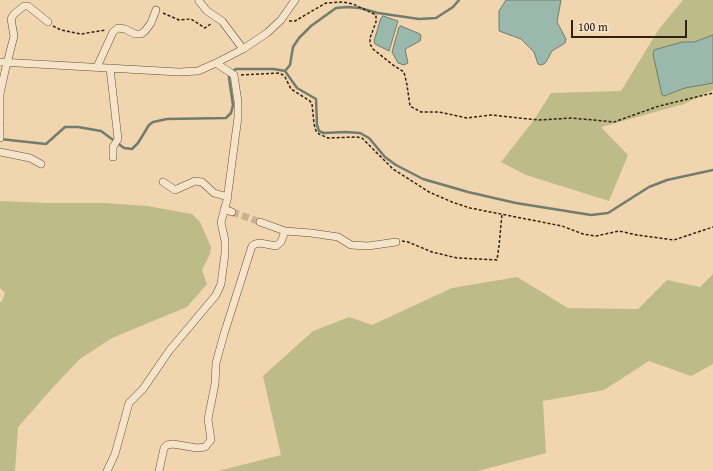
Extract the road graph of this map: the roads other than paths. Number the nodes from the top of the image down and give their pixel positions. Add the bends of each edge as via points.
1 (296, 0) edge
2 (199, 1) dead end
3 (156, 10) road end
4 (48, 22) road end
5 (243, 49) junction
6 (4, 62) edge
7 (216, 63) junction
8 (96, 67) junction
9 (110, 68) junction
10 (0, 123) edge
11 (0, 126) edge
12 (0, 138) edge
13 (0, 152) edge
14 (113, 157) dead end
15 (41, 164) dead end
16 (163, 182) dead end
17 (228, 196) junction
18 (224, 209) junction
19 (232, 212) tunnel mouth
20 (260, 222) tunnel mouth
21 (285, 231) junction
22 (396, 242) road end
23 (107, 471) edge
24 (159, 471) edge

1 - 5 street via 267,33
2 - 5 street via 207,11 222,21
3 - 8 street via 151,23 141,34 118,28 113,32
4 - 6 street via 28,6 14,14 11,20 14,36
5 - 7 street
6 - 8 street
6 - 10 street
7 - 9 street via 198,71 181,72
7 - 17 street via 234,75 238,102
8 - 9 street
9 - 14 street via 118,140 113,147
11 - 12 street
13 - 15 street via 30,158
16 - 17 street via 175,190 195,181 202,182 214,193
17 - 18 street
18 - 19 street
18 - 23 street via 221,222 225,253 221,284 216,295 169,351 143,389 129,403
20 - 21 street
21 - 22 street via 338,237 351,245 368,246
21 - 24 street via 281,242 276,246 260,243 252,246 216,363 208,419 211,440 205,447 197,448 181,444 167,445

